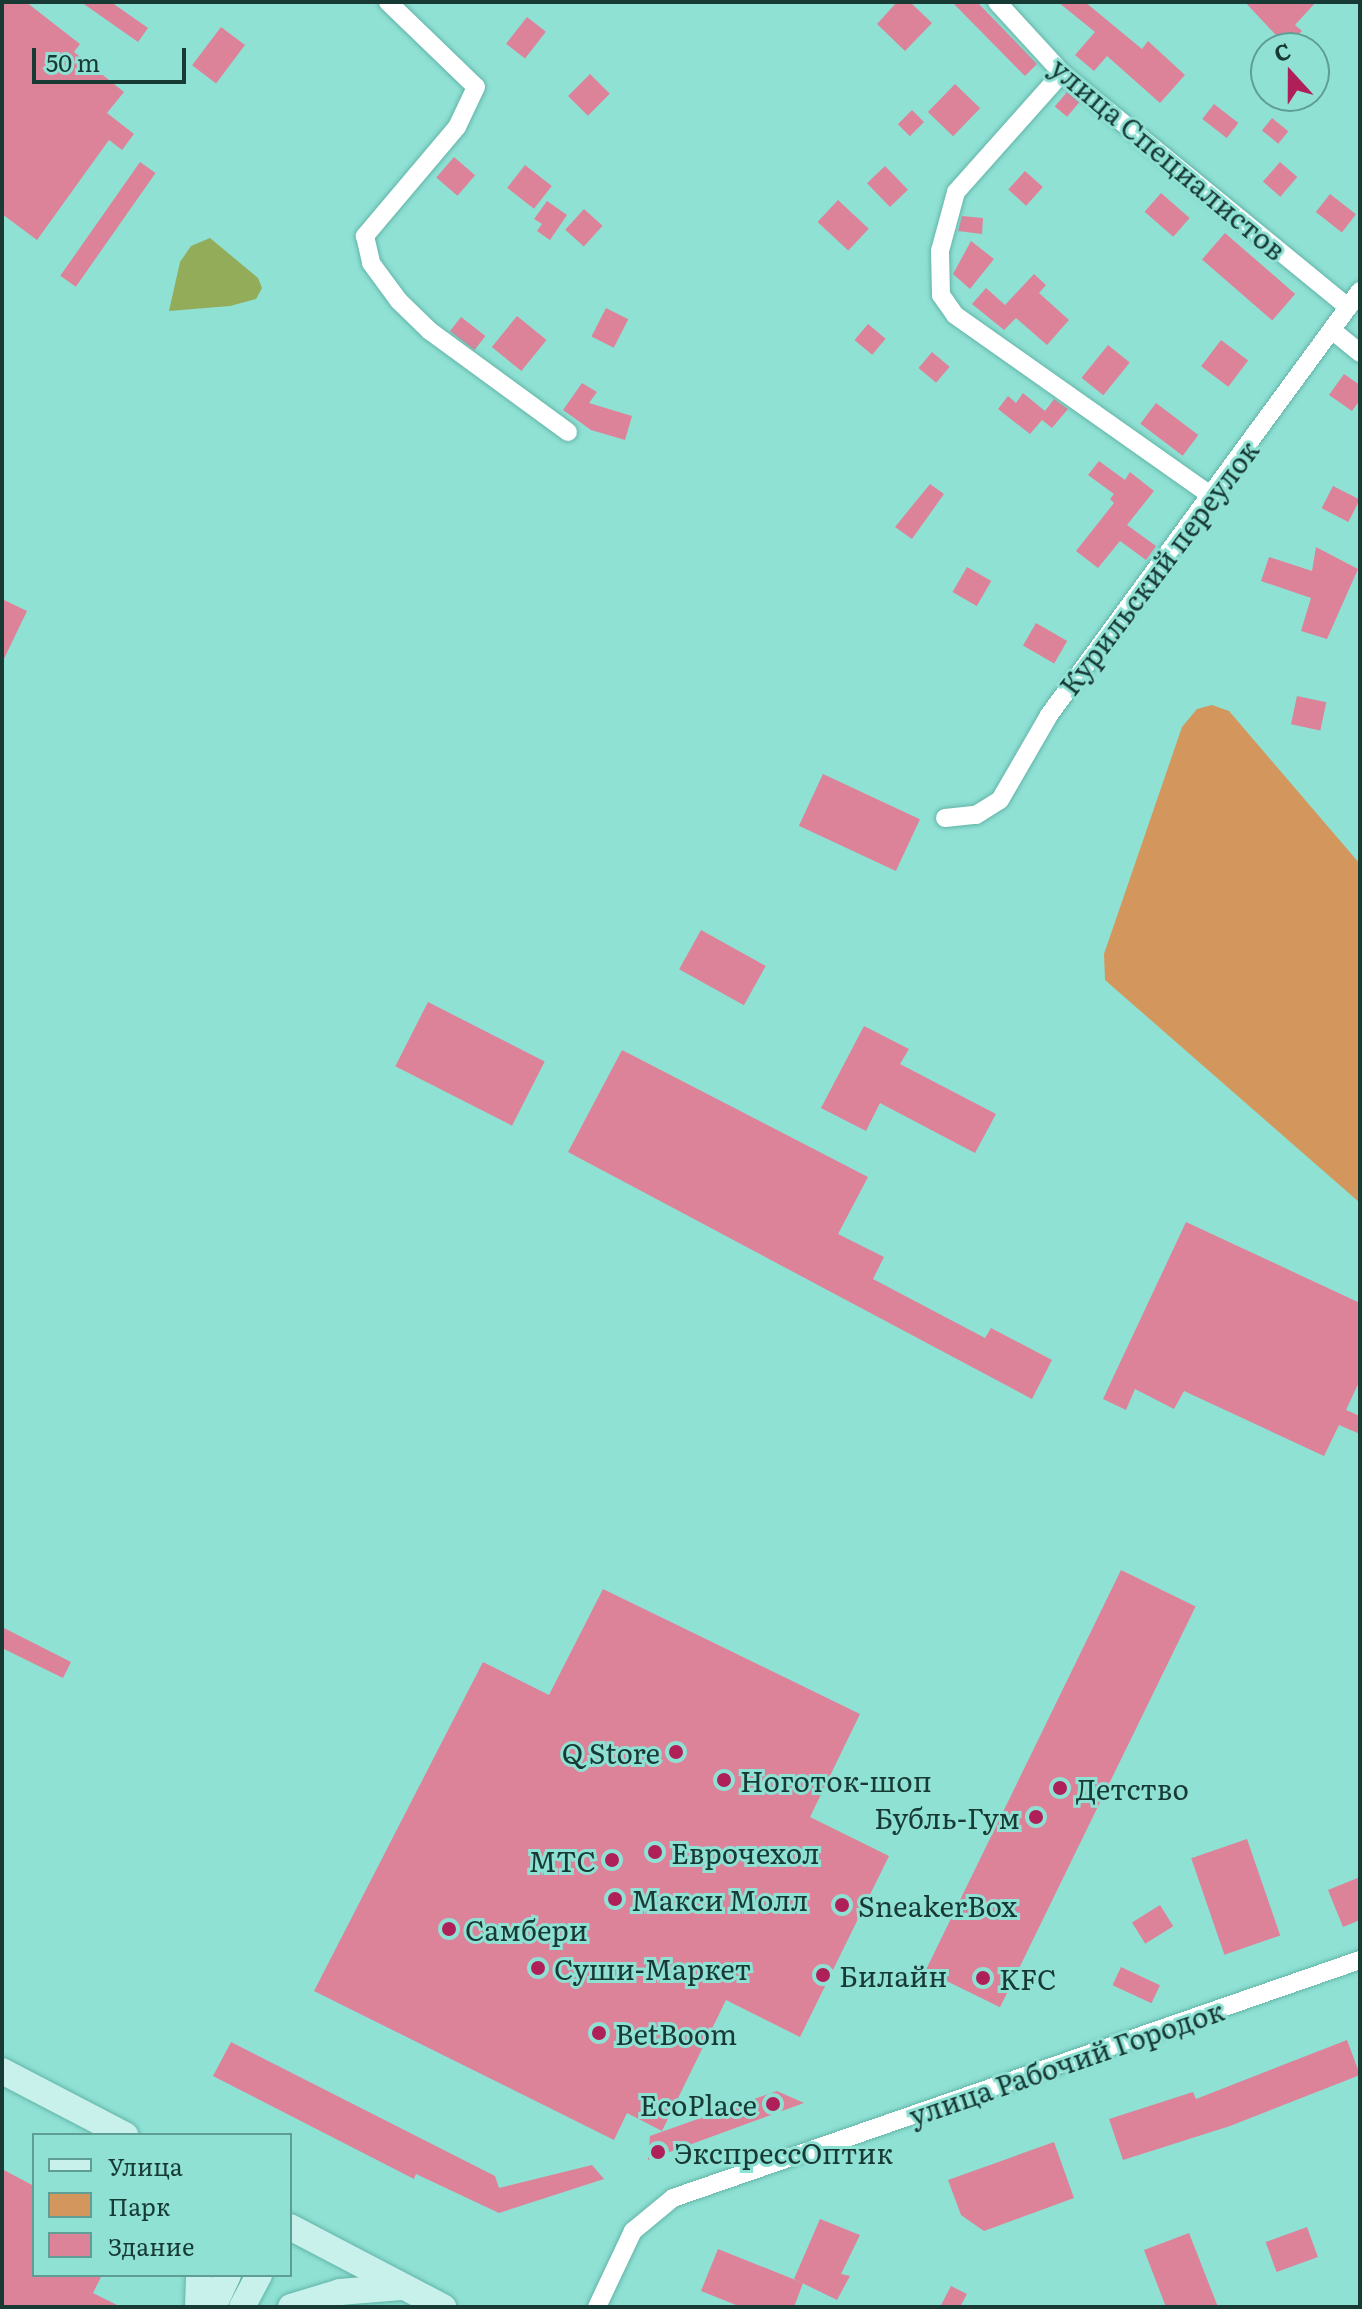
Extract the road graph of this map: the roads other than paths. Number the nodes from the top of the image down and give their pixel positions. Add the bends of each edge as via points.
1 (388, 2) edge
2 (997, 2) edge
3 (1062, 73) junction
4 (1360, 291) edge
5 (1348, 307) junction
6 (1333, 331) junction
7 (1360, 353) edge
8 (568, 432) dead end
9 (1209, 494) junction
10 (945, 818) dead end
11 (1360, 1960) edge
12 (2, 2071) edge
13 (121, 2133) edge
14 (292, 2228) edge
15 (199, 2277) edge
16 (227, 2277) edge
17 (258, 2277) edge
18 (401, 2287) junction
19 (198, 2307) edge
20 (213, 2307) edge
21 (242, 2307) edge
22 (291, 2307) edge
23 (443, 2307) edge
24 (597, 2307) edge

1 - 8 street via 476,87 457,127 365,236 371,263 430,331
2 - 3 street, улица Специалистов
3 - 5 street, улица Специалистов
3 - 9 street via 956,192 940,251 941,295 955,315
4 - 5 street, Курильский переулок
5 - 6 street, Курильский переулок
6 - 7 street
6 - 9 street, Курильский переулок
9 - 10 street, Курильский переулок via 1049,715 1000,800 976,815
11 - 24 street, улица Рабочий Городок via 673,2198 633,2231
12 - 13 main road
14 - 18 main road
15 - 19 main road
16 - 20 main road
17 - 21 main road
18 - 22 main road via 340,2292
18 - 23 main road

